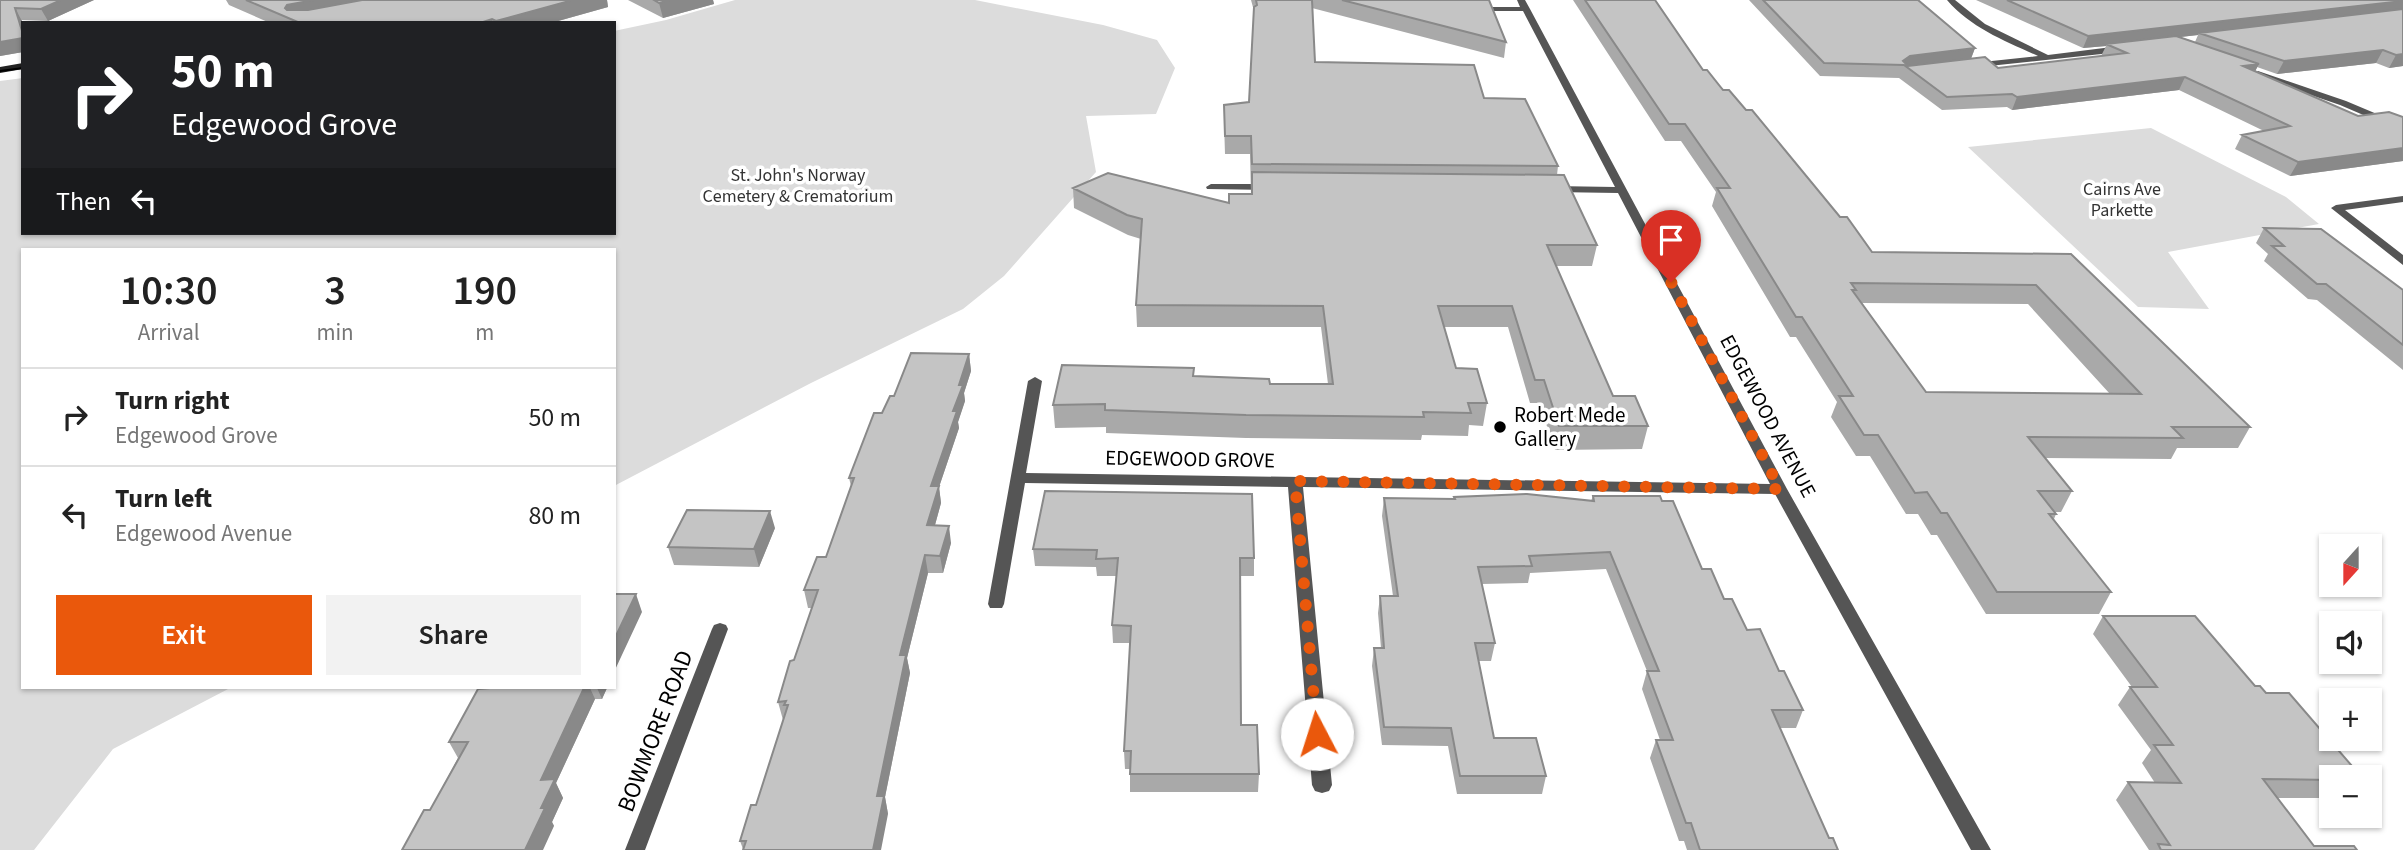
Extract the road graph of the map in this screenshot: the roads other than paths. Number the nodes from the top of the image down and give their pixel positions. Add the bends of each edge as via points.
1 (1951, 0) edge
2 (1523, 5) edge
3 (1463, 8) edge
4 (2131, 48) edge
5 (2046, 56) junction
6 (21, 66) edge
7 (1957, 68) edge
8 (0, 70) edge
9 (2247, 70) edge
10 (2403, 129) edge
11 (1211, 187) dead end
12 (1279, 187) edge
13 (1536, 189) edge
14 (1622, 190) junction
15 (2403, 199) edge
16 (2403, 261) edge
17 (1035, 380) dead end
18 (1019, 478) junction
19 (1295, 481) junction
20 (1780, 489) junction
21 (996, 604) dead end
22 (720, 629) dead end
23 (1322, 785) dead end
24 (635, 850) edge
25 (1981, 850) edge

1 - 5 street via 1980,24
2 - 3 street
2 - 14 street, EDGEWOOD AVENUE
4 - 5 street
5 - 7 street
6 - 8 main road
9 - 10 street
11 - 12 street
13 - 14 street
14 - 20 street, EDGEWOOD AVENUE
15 - 16 street via 2336,208
17 - 18 street
18 - 19 street, EDGEWOOD GROVE
18 - 21 street
19 - 20 street, EDGEWOOD GROVE
19 - 23 street
20 - 25 street, EDGEWOOD AVENUE
22 - 24 street, BOWMORE ROAD

